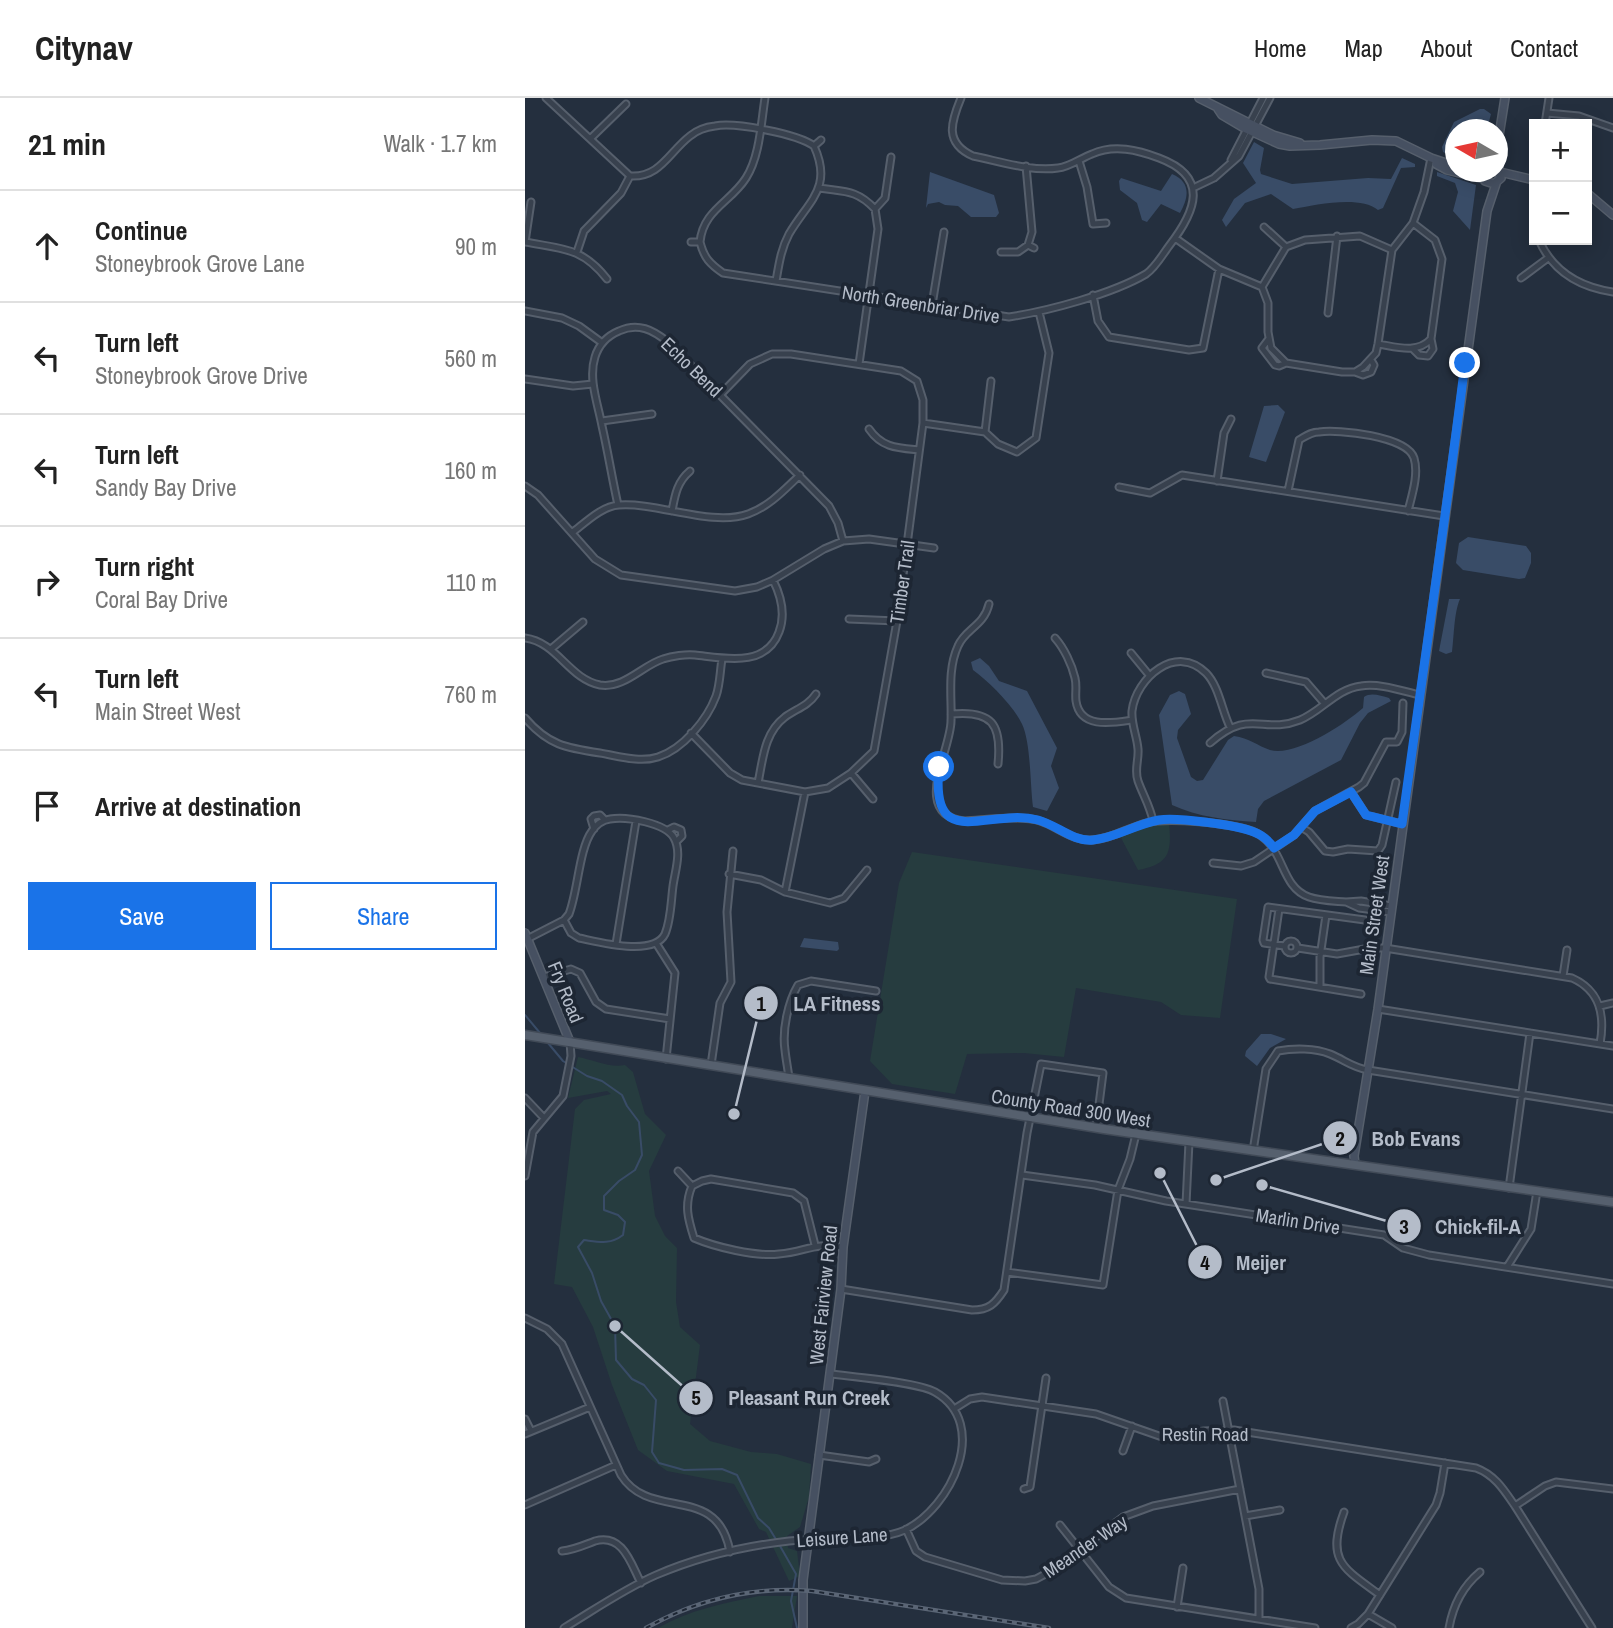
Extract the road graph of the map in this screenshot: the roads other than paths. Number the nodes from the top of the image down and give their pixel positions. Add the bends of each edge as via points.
1 (546, 98) edge
2 (765, 98) edge
3 (961, 98) edge
4 (1199, 98) edge
5 (1263, 98) edge
6 (1270, 98) edge
7 (1504, 98) edge
8 (1549, 98) edge
9 (626, 104) dead end
10 (1547, 113) junction
11 (1501, 119) edge
12 (1546, 119) edge
13 (1251, 128) junction
14 (1613, 128) edge
15 (759, 130) junction
16 (591, 138) junction
17 (821, 140) dead end
18 (814, 146) junction
19 (891, 157) dead end
20 (1431, 158) junction
21 (1079, 161) junction
22 (1445, 163) edge
23 (1026, 166) junction
24 (1445, 169) edge
25 (630, 176) junction
26 (1508, 176) edge
27 (1485, 182) edge
28 (1497, 182) edge
29 (1531, 182) edge
30 (819, 188) junction
31 (1193, 188) junction
32 (1592, 197) edge
33 (531, 202) dead end
34 (875, 209) junction
35 (1487, 211) junction
36 (1613, 215) edge
37 (1106, 223) dead end
38 (1413, 223) junction
39 (1264, 227) dead end
40 (944, 232) dead end
41 (1338, 236) junction
42 (1175, 238) junction
43 (525, 242) edge
44 (691, 242) dead end
45 (700, 242) junction
46 (1542, 245) edge
47 (1286, 247) junction
48 (1392, 250) junction
49 (577, 252) junction
50 (1001, 252) dead end
51 (1548, 258) junction
52 (1219, 269) junction
53 (1521, 278) dead end
54 (607, 279) dead end
55 (776, 281) junction
56 (1262, 287) junction
57 (1613, 292) edge
58 (1093, 295) junction
59 (868, 296) junction
60 (932, 305) junction
61 (525, 311) edge
62 (1039, 312) junction
63 (1328, 313) dead end
64 (1431, 340) junction
65 (601, 342) junction
66 (1378, 344) junction
67 (1413, 349) junction
68 (859, 364) junction
69 (525, 379) edge
70 (991, 381) dead end
71 (593, 384) junction
72 (720, 395) junction
73 (652, 414) dead end
74 (1231, 419) dead end
75 (602, 421) junction
76 (923, 423) junction
77 (869, 429) dead end
78 (985, 432) junction
79 (919, 450) junction
80 (690, 471) dead end
81 (800, 475) junction
82 (1217, 481) junction
83 (525, 486) edge
84 (1119, 487) dead end
85 (1288, 491) junction
86 (618, 505) junction
87 (672, 511) junction
88 (1408, 511) junction
89 (1444, 516) junction
90 (573, 532) junction
91 (843, 541) junction
92 (907, 544) junction
93 (934, 548) dead end
94 (773, 580) junction
95 (989, 604) dead end
96 (849, 619) dead end
97 (897, 621) junction
98 (583, 622) dead end
99 (525, 638) edge
100 (1055, 638) dead end
101 (551, 649) junction
102 (1131, 653) dead end
103 (722, 659) junction
104 (1266, 673) dead end
105 (1149, 675) junction
106 (816, 694) dead end
107 (1420, 695) junction
108 (1403, 703) dead end
109 (1325, 704) junction
110 (951, 714) junction
111 (525, 718) edge
112 (1132, 720) junction
113 (1230, 727) junction
114 (691, 733) junction
115 (1210, 743) dead end
116 (998, 764) dead end
117 (851, 773) junction
118 (1396, 782) dead end
119 (758, 783) junction
120 (805, 792) junction
121 (1351, 792) junction
122 (873, 799) dead end
123 (636, 821) junction
124 (1153, 821) junction
125 (1386, 821) junction
126 (1402, 824) junction
127 (1301, 827) junction
128 (1274, 848) junction
129 (733, 851) dead end
130 (1213, 863) dead end
131 (867, 870) dead end
132 (729, 874) junction
133 (785, 892) junction
134 (1279, 909) junction
135 (1391, 909) junction
136 (1326, 915) junction
137 (563, 920) junction
138 (1365, 920) dead end
139 (526, 936) edge
140 (656, 943) junction
141 (616, 944) junction
142 (1274, 944) junction
143 (1385, 948) junction
144 (1567, 950) dead end
145 (1321, 952) junction
146 (1563, 976) junction
147 (544, 978) junction
148 (1320, 987) junction
149 (876, 991) dead end
150 (1361, 994) dead end
151 (1613, 1003) edge
152 (1600, 1006) junction
153 (1378, 1009) junction
154 (670, 1019) junction
155 (1530, 1033) junction
156 (525, 1035) edge
157 (570, 1042) junction
158 (1600, 1044) junction
159 (1613, 1046) edge
160 (666, 1059) junction
161 (711, 1065) junction
162 (1368, 1070) junction
163 (789, 1078) junction
164 (865, 1091) junction
165 (1522, 1093) junction
166 (525, 1098) edge
167 (1613, 1109) edge
168 (1031, 1117) junction
169 (544, 1118) junction
170 (1096, 1128) junction
171 (1136, 1134) junction
172 (1189, 1142) junction
173 (1253, 1151) junction
174 (1355, 1164) junction
175 (678, 1171) dead end
176 (1022, 1175) junction
177 (525, 1176) edge
178 (692, 1186) junction
179 (1509, 1188) junction
180 (1118, 1190) junction
181 (1537, 1191) junction
182 (1613, 1202) edge
183 (1186, 1204) junction
184 (815, 1245) junction
185 (843, 1247) junction
186 (1507, 1267) junction
187 (1007, 1272) junction
188 (1613, 1284) edge
189 (841, 1289) junction
190 (525, 1318) edge
191 (831, 1374) junction
192 (1046, 1378) dead end
193 (1223, 1401) dead end
194 (1042, 1406) junction
195 (590, 1407) junction
196 (954, 1409) junction
197 (525, 1419) edge
198 (1132, 1426) junction
199 (1228, 1430) junction
200 (528, 1433) edge
201 (1123, 1451) dead end
202 (819, 1455) junction
203 (876, 1459) dead end
204 (1445, 1463) junction
205 (616, 1465) junction
206 (1024, 1489) dead end
207 (1240, 1489) junction
208 (1613, 1489) edge
209 (525, 1505) edge
210 (1515, 1506) junction
211 (1280, 1510) dead end
212 (1344, 1512) dead end
213 (1245, 1516) junction
214 (1060, 1525) dead end
215 (906, 1529) junction
216 (809, 1539) junction
217 (1078, 1549) junction
218 (562, 1551) dead end
219 (730, 1552) junction
220 (1183, 1568) dead end
221 (1480, 1572) dead end
222 (641, 1583) junction
223 (1380, 1595) junction
224 (1177, 1607) junction
225 (1368, 1614) junction
226 (1259, 1619) junction
227 (564, 1628) edge
228 (803, 1628) edge
229 (1315, 1628) edge
230 (1351, 1628) edge
231 (1392, 1628) edge
232 (1449, 1628) edge
233 (1592, 1628) edge

1 - 16 street
2 - 15 street
3 - 23 street via 952,125 958,147 974,156
4 - 13 main road
5 - 13 street
6 - 13 street
7 - 11 main road, Main Street West
8 - 10 street
9 - 16 street
10 - 12 street
10 - 14 street via 1579,116
13 - 20 main road via 1279,144 1396,141
13 - 31 street via 1214,178
15 - 18 street via 792,135
15 - 25 street via 724,125 702,129 690,135 654,172
15 - 45 street via 754,163 701,228
16 - 25 street
17 - 18 street
18 - 30 street via 822,165
19 - 34 street via 885,198
20 - 22 main road
20 - 24 main road
20 - 38 street
21 - 23 street via 1058,168
21 - 31 street via 1117,148 1135,150 1182,168
21 - 37 street via 1093,223
23 - 50 street via 1031,246
25 - 49 street via 621,193 584,231
26 - 29 main road
27 - 35 main road, Main Street West
28 - 35 main road, Main Street West
30 - 34 street via 852,192
30 - 55 street via 789,234
31 - 42 street, North Greenbriar Drive via 1188,218
32 - 36 main road
33 - 43 street
34 - 59 street via 878,229
35 - 89 main road, Main Street West
38 - 48 street
38 - 64 street via 1435,240 1442,259
39 - 47 street
40 - 60 street
41 - 47 street
41 - 48 street via 1360,236
41 - 63 street
42 - 52 street
42 - 58 street, North Greenbriar Drive via 1149,273
43 - 49 street
44 - 45 street
45 - 55 street, North Greenbriar Drive via 711,265 723,273
46 - 51 street
47 - 56 street
48 - 66 street
49 - 54 street via 596,264
51 - 53 street
51 - 57 street via 1580,284
52 - 56 street
52 - 58 street via 1203,348 1189,350 1109,337 1098,321
55 - 59 street, North Greenbriar Drive
56 - 66 street via 1268,303 1268,340 1286,363 1355,372 1371,360
58 - 62 street, North Greenbriar Drive
59 - 60 street, North Greenbriar Drive
59 - 68 street
60 - 62 street, North Greenbriar Drive via 1009,317
61 - 65 street via 562,318
62 - 78 street via 1049,353 1036,438 1017,452
64 - 67 street
64 - 67 street via 1433,349 1428,356
65 - 71 street via 594,359
65 - 72 street, Echo Bend via 628,327 656,332
66 - 67 street
68 - 72 street via 772,354 750,365
68 - 76 street, Timber Trail via 901,371 918,381
69 - 71 street
70 - 78 street
71 - 75 street
72 - 81 street, Echo Bend
73 - 75 street
74 - 82 street via 1224,433
75 - 86 street
76 - 78 street
76 - 79 street, Timber Trail
77 - 79 street via 889,447
79 - 92 street, Timber Trail
80 - 87 street via 682,478
81 - 87 street via 769,503 745,515
81 - 91 street, Echo Bend via 829,506
82 - 84 street via 1182,475 1150,493
82 - 85 street
83 - 90 street
85 - 88 street
85 - 88 street via 1299,440 1310,433 1380,437 1409,450 1414,458
86 - 87 street
86 - 90 street via 596,514
88 - 89 street
89 - 107 main road, Main Street West
90 - 94 street via 595,559 621,575 735,591
91 - 92 street
91 - 94 street
92 - 93 street
92 - 97 street, Timber Trail
94 - 103 street via 782,614 777,637 754,656
95 - 110 street via 981,621 957,647
96 - 97 street
97 - 117 street, Timber Trail via 874,751
98 - 101 street
99 - 101 street
100 - 112 street via 1075,677 1081,713 1102,724
101 - 103 street via 584,680 602,686 662,659 691,654
102 - 105 street
103 - 114 street via 717,694
104 - 109 street via 1306,682
105 - 112 street via 1136,694
105 - 113 street via 1171,663 1202,670 1212,682
106 - 119 street via 784,718 766,741
107 - 109 street via 1361,686 1343,691
107 - 126 main road, Main Street West
108 - 121 street via 1399,741 1386,742 1364,783
109 - 113 street via 1290,723
110 - 116 street via 974,713 990,721 999,739
110 - 124 street via 936,790 942,811 949,817 1037,820 1084,840
111 - 114 street via 550,741 566,748 639,759 668,752
112 - 124 street via 1139,748 1136,774
113 - 115 street
114 - 119 street via 730,773
117 - 120 street, Timber Trail via 828,788
117 - 122 street
118 - 125 street
119 - 120 street
120 - 133 street
121 - 125 street via 1363,813
121 - 127 street via 1315,811
123 - 137 street via 615,819 599,824 587,843 571,909
123 - 140 street via 656,825 672,836 677,857 667,926
123 - 141 street
124 - 128 street via 1247,829
125 - 126 street
125 - 127 street via 1382,845 1375,852 1325,851
126 - 135 main road, Main Street West
127 - 128 street
128 - 130 street via 1248,865
128 - 135 street via 1295,889 1310,898
129 - 132 street
131 - 133 street via 844,898 830,903
132 - 133 street via 761,880
132 - 161 street via 731,982 720,1003
134 - 136 street
134 - 142 street
134 - 142 street via 1268,907 1263,940
135 - 143 main road, Main Street West
136 - 138 street
136 - 145 street
137 - 139 street
137 - 141 street via 576,937
139 - 147 main road, Fry Road
140 - 141 street via 642,947
140 - 154 street via 675,973
142 - 145 street via 1296,953 1298,948
142 - 148 street via 1270,979
143 - 145 street via 1347,954
143 - 146 street
143 - 153 main road, Main Street West
144 - 146 street
145 - 148 street
146 - 152 street via 1585,985
147 - 154 street via 571,969 580,973 596,1002 606,1009
147 - 157 main road, Fry Road
148 - 150 street
149 - 163 street via 811,981 798,985 789,1009 785,1043
151 - 152 street
152 - 158 street
153 - 155 street
153 - 162 main road, Main Street West
154 - 160 street
155 - 158 street
155 - 165 street
156 - 157 main road, County Road 300 West
157 - 160 main road, County Road 300 West
157 - 169 street, Fry Road via 560,1102
158 - 159 street
160 - 161 main road, County Road 300 West
161 - 163 main road, County Road 300 West
162 - 165 street
162 - 173 street via 1330,1054 1294,1049 1279,1052 1266,1069
162 - 174 main road, Main Street West
163 - 164 main road, County Road 300 West
164 - 168 main road, County Road 300 West
164 - 185 main road, West Fairview Road
165 - 167 street
165 - 179 street
166 - 169 street
168 - 170 main road, County Road 300 West
168 - 170 street via 1041,1064 1101,1072 1105,1076
168 - 176 street
169 - 177 street, Fry Road via 531,1136
170 - 171 main road, County Road 300 West
171 - 172 main road, County Road 300 West
171 - 180 street
172 - 173 main road, County Road 300 West
172 - 183 street
173 - 174 main road, County Road 300 West
174 - 179 main road, County Road 300 West
175 - 178 street
176 - 180 street, Marlin Drive
176 - 187 street
178 - 184 street via 711,1179 793,1193 804,1201
178 - 184 street via 687,1213 694,1238 706,1244 778,1255
179 - 181 main road, County Road 300 West
180 - 183 street, Marlin Drive
180 - 187 street via 1103,1284
181 - 182 main road, County Road 300 West
181 - 186 street via 1531,1229
183 - 186 street, Marlin Drive via 1384,1235 1403,1248 1429,1255
184 - 185 street
185 - 189 main road, West Fairview Road
186 - 188 street, Marlin Drive
187 - 189 street via 1004,1290 986,1310
189 - 191 main road, West Fairview Road
190 - 195 street via 560,1341
191 - 196 street via 927,1389
191 - 202 main road, West Fairview Road
192 - 194 street
193 - 199 street
194 - 196 street, Restin Road via 980,1396
194 - 198 street, Restin Road via 1096,1414
194 - 206 street via 1030,1487
195 - 200 street
195 - 205 street
196 - 215 street, Leisure Lane via 963,1438 952,1481 932,1510
197 - 200 street
198 - 199 street, Restin Road via 1166,1437
198 - 201 street
199 - 204 street, Restin Road
199 - 207 street
202 - 203 street
202 - 216 main road, West Fairview Road
204 - 210 street, Restin Road via 1488,1473
204 - 223 street via 1436,1505
205 - 209 street
205 - 219 street via 638,1493 711,1515 724,1528
207 - 213 street
207 - 217 street, Meander Way via 1153,1506 1123,1517
208 - 210 street via 1556,1482
210 - 233 street
211 - 213 street
212 - 223 street via 1338,1530 1339,1559 1345,1570
213 - 226 street via 1259,1589
214 - 217 street
215 - 216 street, Leisure Lane via 880,1536
215 - 217 street, Meander Way via 916,1551 925,1558 1016,1582 1051,1571
216 - 219 street, Leisure Lane
216 - 228 main road, West Fairview Road
217 - 224 street via 1118,1594
218 - 222 street via 602,1540 615,1542
219 - 222 street, Leisure Lane via 681,1565
220 - 224 street
221 - 232 street via 1461,1592
222 - 227 street, Leisure Lane
223 - 225 street
224 - 226 street
225 - 230 street
225 - 231 street
226 - 229 street

